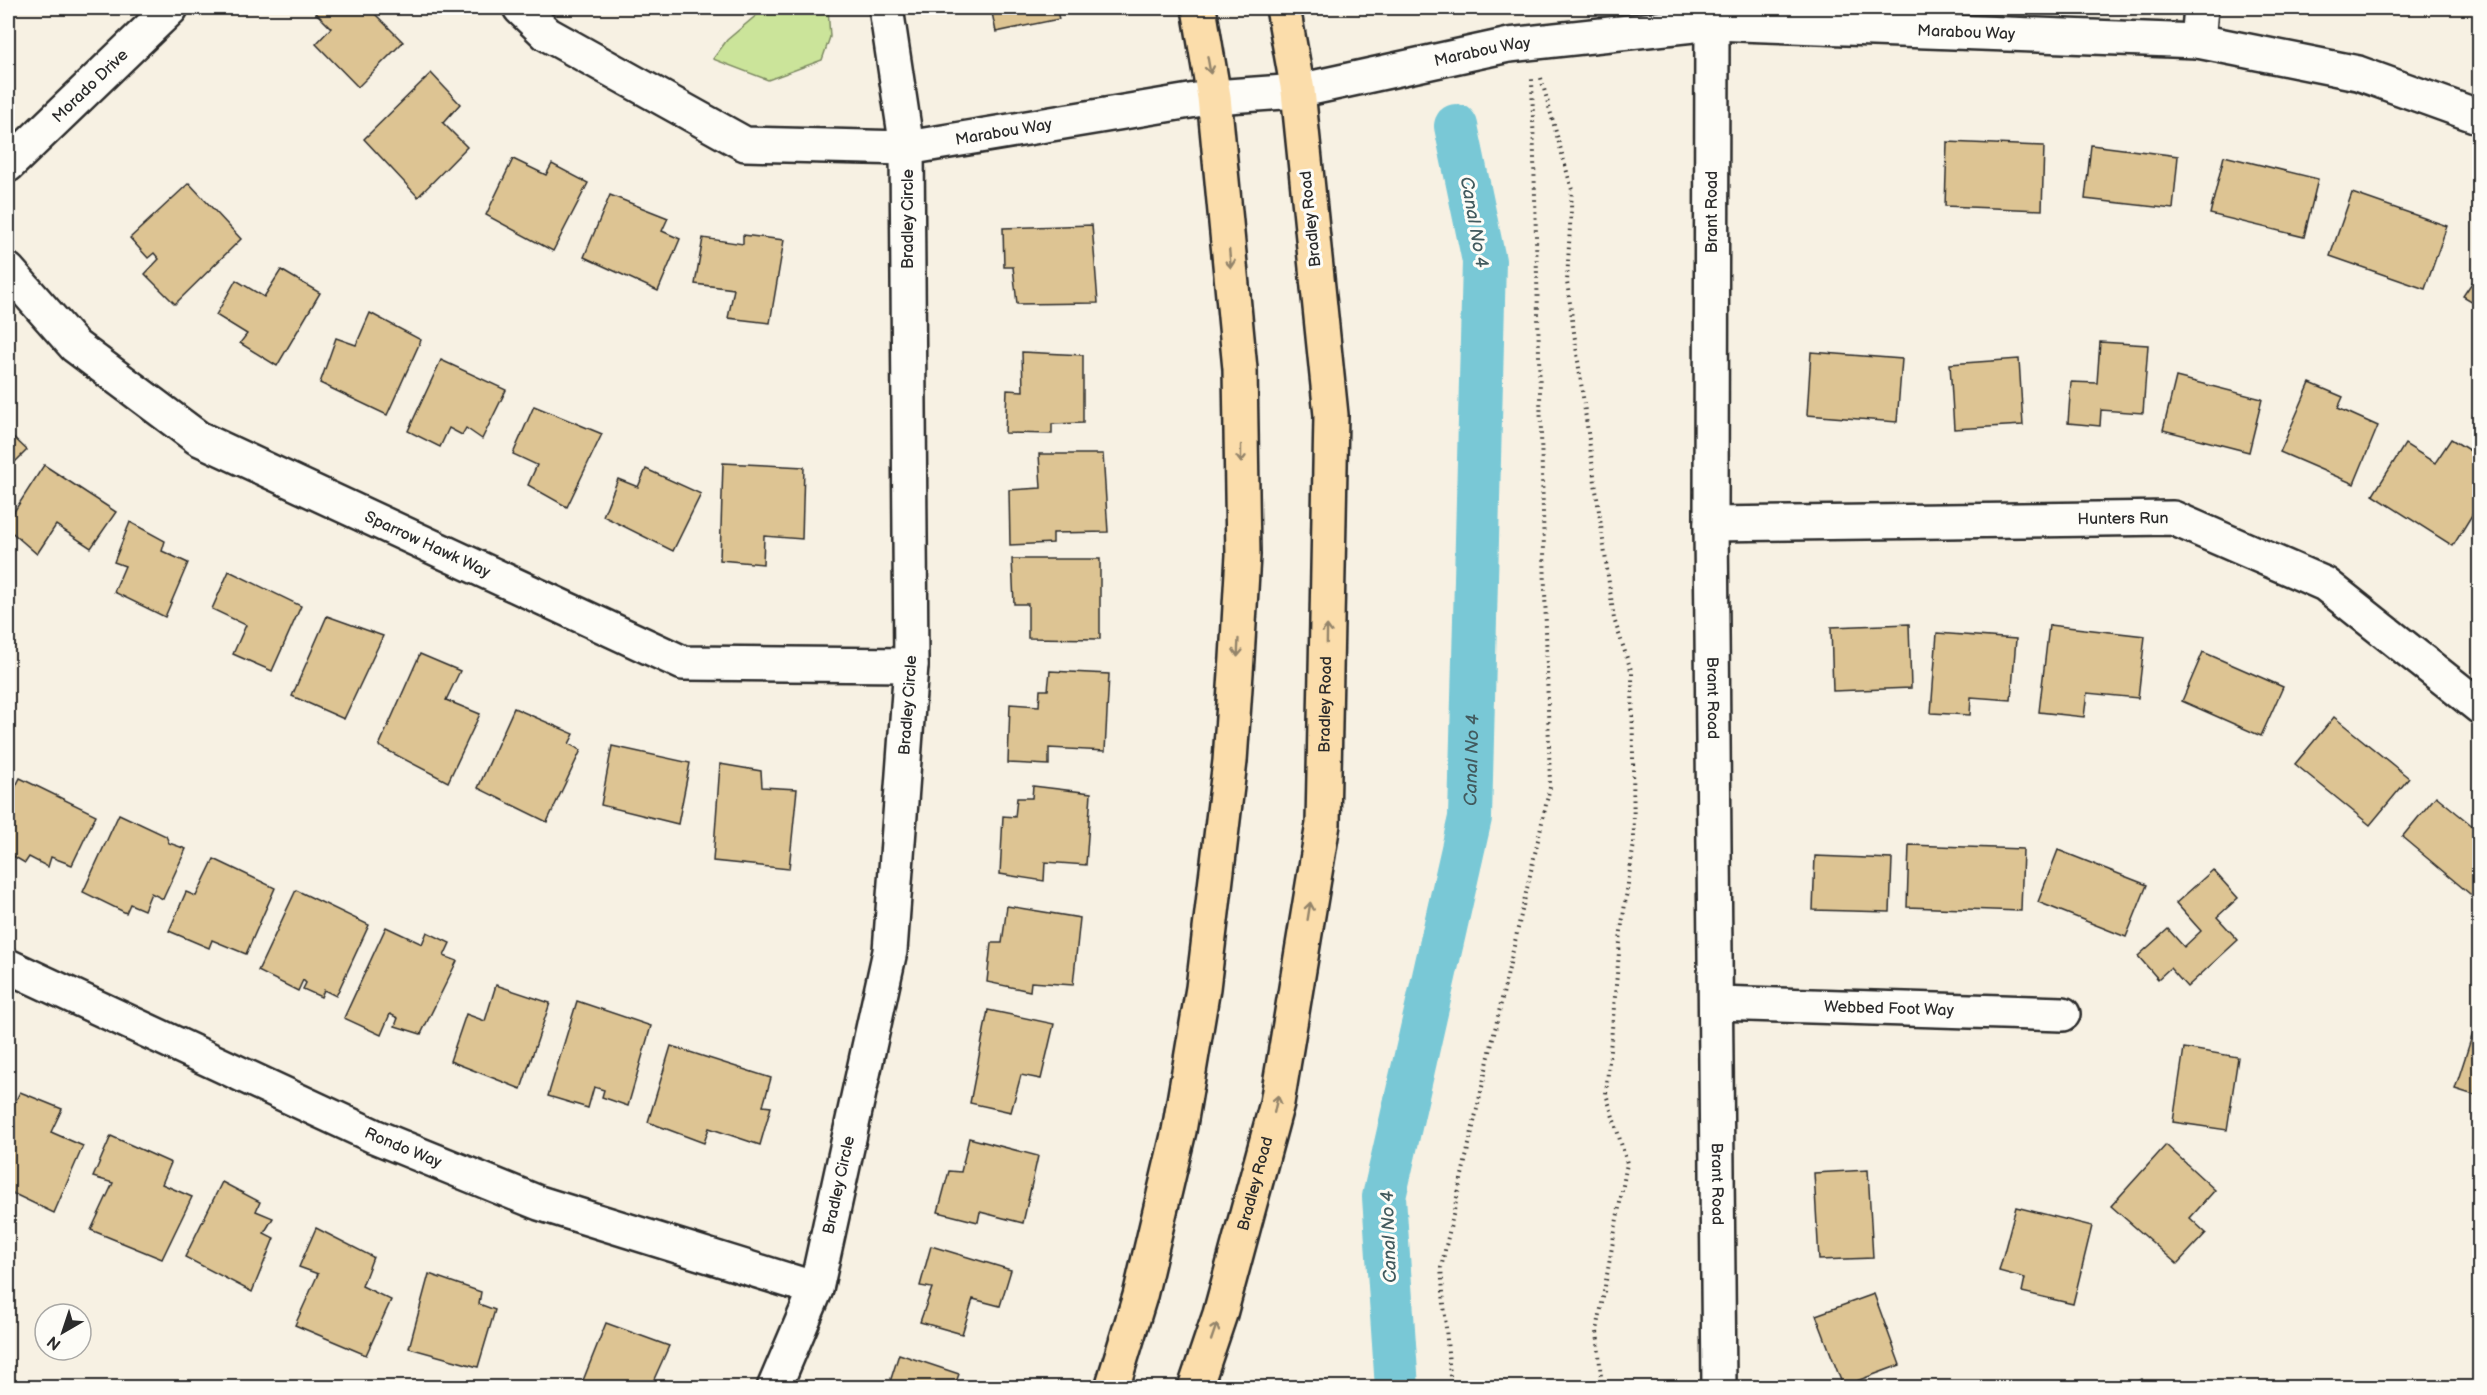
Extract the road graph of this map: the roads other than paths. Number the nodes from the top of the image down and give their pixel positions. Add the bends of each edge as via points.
1 (171, 8) edge
2 (520, 8) edge
3 (886, 8) edge
4 (1199, 8) edge
5 (1283, 8) edge
6 (2201, 8) edge
7 (1712, 15) edge
8 (2198, 41) junction
9 (1298, 91) junction
10 (1214, 97) junction
11 (2480, 117) edge
12 (907, 148) junction
13 (8, 165) edge
14 (8, 270) edge
15 (1711, 524) junction
16 (911, 665) junction
17 (2480, 707) edge
18 (8, 966) edge
19 (1717, 1002) junction
20 (2063, 1014) dead end
21 (816, 1289) junction
22 (774, 1388) edge
23 (1112, 1388) edge
24 (1195, 1388) edge
25 (1719, 1388) edge

1 - 13 street, Morado Drive
2 - 12 street, Marabou Way via 547,34 745,144
3 - 12 street, Bradley Circle
4 -> 10 main road
5 - 9 main road, Bradley Road
6 - 8 street
7 - 8 street, Marabou Way
7 - 9 street, Marabou Way via 1532,42
7 - 15 street, Brant Road
8 - 11 street, Marabou Way via 2358,73
9 - 10 street, Marabou Way
24 -> 9 main road, Bradley Road via 1220,1314 1277,1103 1323,824 1330,415
10 - 12 street, Marabou Way
10 -> 23 main road via 1240,369 1243,555 1230,760 1203,988 1179,1131 1140,1296
12 - 16 street, Bradley Circle
14 - 16 street, Sparrow Hawk Way via 75,346 198,438 683,663
15 - 17 street, Hunters Run via 2173,518 2325,584
15 - 19 street, Brant Road
16 - 21 street, Bradley Circle via 890,951
18 - 21 street, Rondo Way via 374,1136 539,1203
19 - 20 street, Webbed Foot Way
19 - 25 street, Brant Road
21 - 22 street, Bradley Circle

